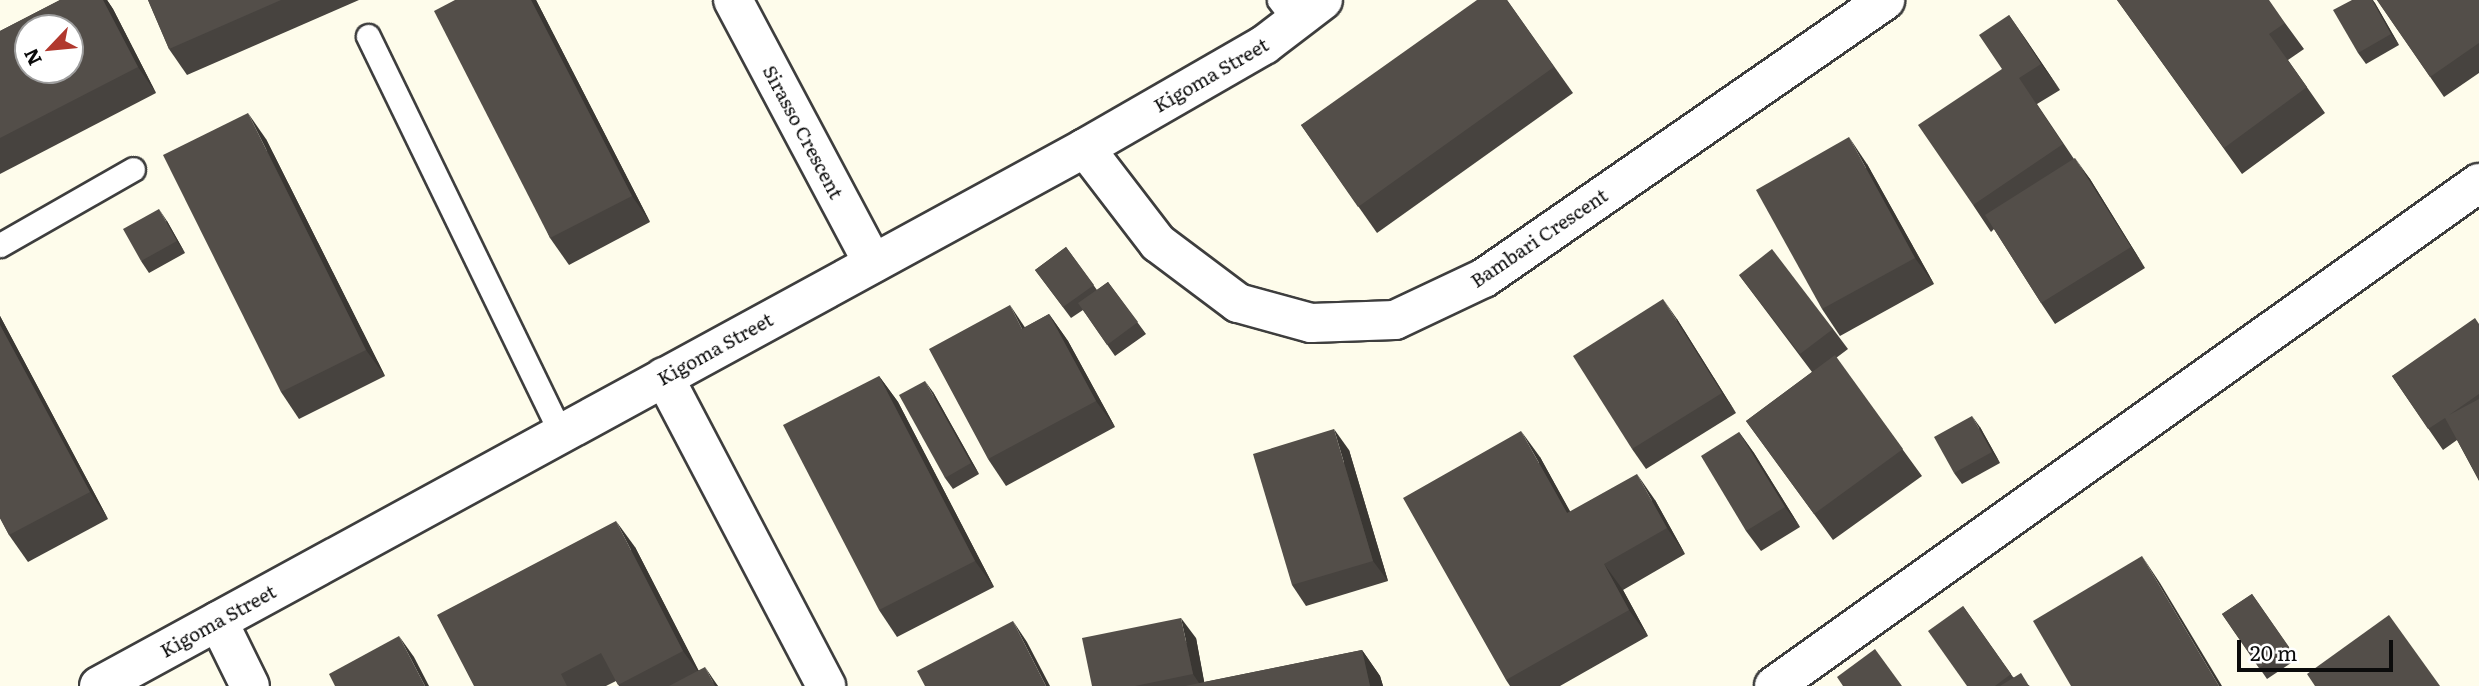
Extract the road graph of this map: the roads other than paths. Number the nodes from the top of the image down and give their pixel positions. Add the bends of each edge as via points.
1 (733, 0) edge
2 (1885, 0) edge
3 (1299, 7) edge
4 (368, 36) dead end
5 (1085, 148) junction
6 (133, 169) dead end
7 (2479, 183) edge
8 (0, 245) edge
9 (873, 263) junction
10 (664, 377) junction
11 (561, 434) junction
12 (218, 621) junction
13 (99, 686) edge
14 (250, 686) edge
15 (826, 686) edge
16 (1774, 686) edge

1 - 9 street, Sirasso Crescent
2 - 5 street, Bambari Crescent via 1484,278 1395,320 1311,323 1238,303 1158,243
3 - 5 street, Kigoma Street
4 - 11 lane
5 - 9 street, Kigoma Street
6 - 8 lane
7 - 16 street
9 - 10 street, Kigoma Street
10 - 11 street, Kigoma Street
10 - 15 street
11 - 12 street, Kigoma Street
12 - 13 street, Kigoma Street
12 - 14 street

